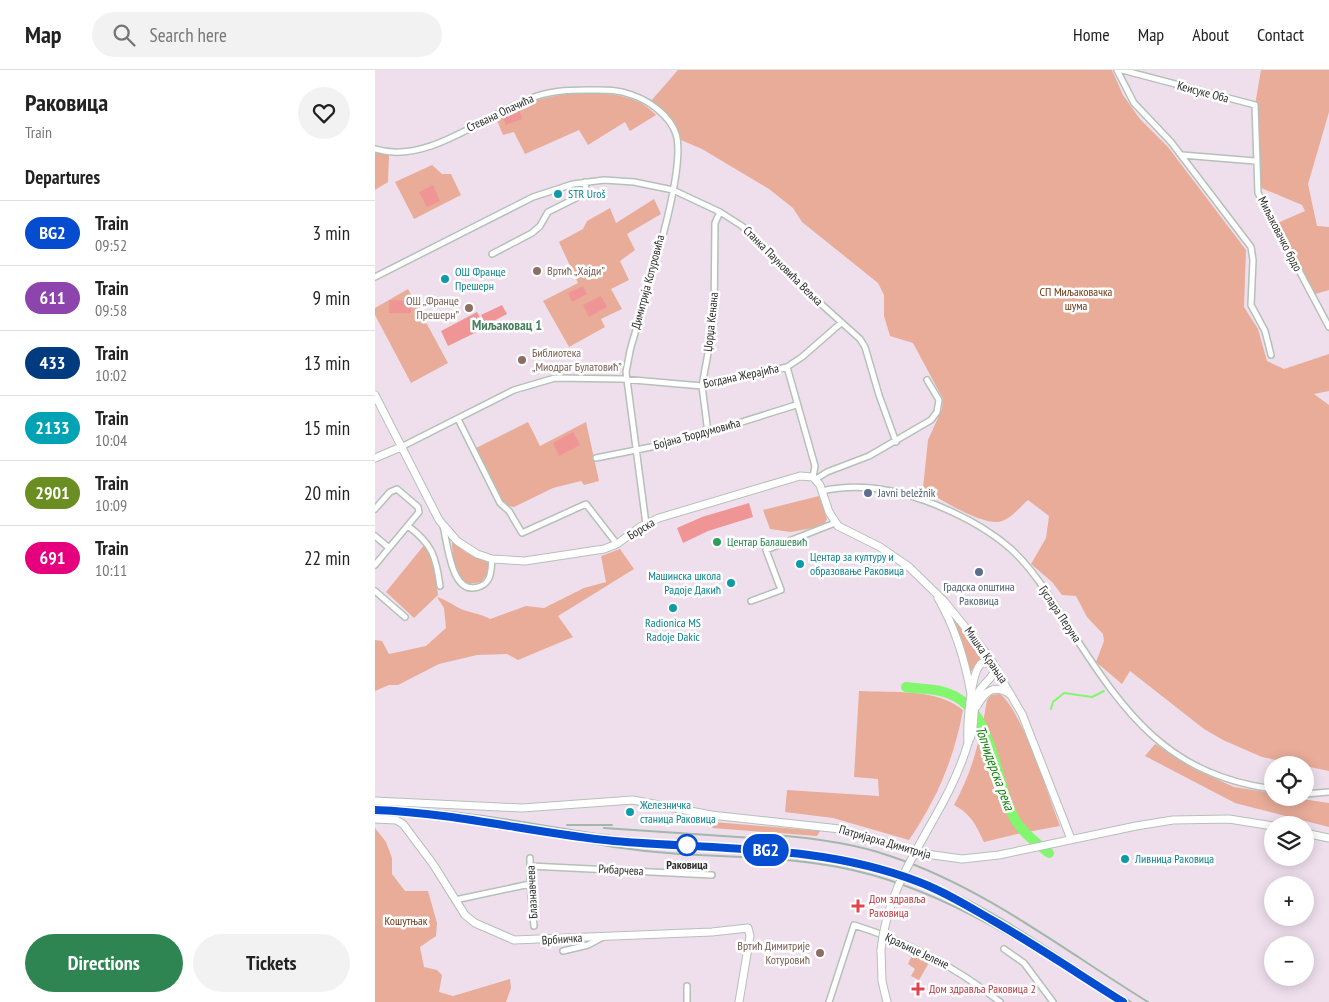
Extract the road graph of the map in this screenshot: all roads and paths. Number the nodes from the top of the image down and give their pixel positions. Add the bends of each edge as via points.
1 (1118, 70) edge
2 (1255, 105) joint
3 (375, 149) edge
4 (1182, 155) junction
5 (1255, 161) junction
6 (585, 182) junction
7 (673, 190) junction
8 (720, 212) junction
9 (491, 254) dead end
10 (375, 277) edge
11 (841, 322) junction
12 (1329, 327) edge
13 (1271, 355) dead end
14 (787, 367) junction
15 (627, 379) junction
16 (927, 380) dead end
17 (702, 386) junction
18 (375, 396) edge
19 (796, 405) junction
20 (458, 419) junction
21 (708, 433) junction
22 (896, 442) junction
23 (401, 447) junction
24 (636, 450) junction
25 (375, 458) edge
26 (596, 458) dead end
27 (815, 478) junction
28 (822, 491) junction
29 (375, 509) edge
30 (835, 523) junction
31 (646, 524) junction
32 (408, 526) junction
33 (443, 526) junction
34 (375, 536) edge
35 (617, 544) junction
36 (389, 548) junction
37 (493, 559) junction
38 (375, 565) edge
39 (439, 586) dead end
40 (931, 588) junction
41 (375, 592) edge
42 (751, 601) dead end
43 (405, 617) dead end
44 (994, 665) junction
45 (971, 694) junction
46 (1013, 696) junction
47 (976, 709) junction
48 (968, 743) junction
49 (1264, 787) edge
50 (1329, 792) edge
51 (1314, 793) edge
52 (375, 801) edge
53 (375, 819) edge
54 (1264, 825) edge
55 (1314, 835) edge
56 (1329, 838) edge
57 (1071, 839) junction
58 (530, 858) dead end
59 (530, 866) junction
60 (712, 875) dead end
61 (530, 884) junction
62 (455, 900) junction
63 (534, 926) dead end
64 (605, 936) junction
65 (1004, 949) dead end
66 (563, 951) dead end
67 (687, 986) dead end
68 (687, 1002) edge
69 (739, 1002) edge
70 (829, 1002) edge
71 (887, 1002) edge
72 (1000, 1002) edge
73 (1053, 1002) edge

1 - 2 street, Кеисуке Оба
1 - 4 street via 1134,103
2 - 5 street, Миљаковачко брдо
3 - 7 street, Стевана Опачића via 403,153 423,150 541,94 613,90 649,103 673,128 677,146
4 - 5 street
4 - 13 street via 1251,247 1251,306 1265,331
5 - 12 street, Миљаковачко брдо via 1260,199
6 - 7 street, Станка Пауновића Вељка via 617,180
6 - 9 street via 587,191 584,194 548,212 533,233
6 - 10 street, Станка Пауновића Вељка via 533,197
7 - 8 street, Станка Пауновића Вељка
7 - 15 street, Димитрија Котуровића via 630,351
8 - 11 street, Станка Пауновића Вељка via 742,226
8 - 17 street, Џорџа Кенана via 715,223 714,320
11 - 14 street, Богдана Жерајића
11 - 22 street, Станка Пауновића Вељка via 863,344
14 - 17 street, Богдана Жерајића
14 - 19 street
15 - 17 street, Богдана Жерајића
15 - 20 street, Богдана Жерајића via 555,378 514,390
15 - 24 street, Димитрија Котуровића
16 - 22 street, Борска via 939,400 937,412 931,420
17 - 21 street, Џорџа Кенана
18 - 23 main road, Борска
19 - 21 street, Бојана Ђордумовића
19 - 27 street via 815,466
20 - 23 street, Богдана Жерајића
20 - 35 street via 500,503 509,511 522,533 586,504
21 - 24 street, Бојана Ђордумовића
22 - 27 street, Борска
23 - 25 main road
23 - 33 main road, Борска
24 - 26 street, Бојана Ђордумовића
24 - 31 street, Димитрија Котуровића
27 - 28 main road
27 - 31 main road, Борска via 800,476
28 - 30 main road
28 - 49 street, Гуслара Перуна via 854,488 897,492 958,514 989,531 1015,553 1039,582 1111,690 1142,728 1200,768 1238,783
29 - 32 street via 390,492 397,490 419,509
30 - 40 main road, Мишка Крањца via 843,531 896,557
30 - 42 street via 767,550 781,590
31 - 35 main road, Борска
32 - 36 street
32 - 39 street via 431,548
33 - 37 main road, Борска via 466,548
33 - 37 street via 455,576 461,584 472,588 483,585 489,578
34 - 36 street
35 - 37 main road, Борска via 604,549 530,560
36 - 38 street
40 - 44 main road, Мишка Крањца via 962,621
40 - 45 main road via 956,634
41 - 43 street
44 - 45 main road via 982,663 976,668
44 - 46 main road, Мишка Крањца
44 - 47 main road via 992,678 978,693
45 - 48 main road
46 - 47 main road via 1002,690 990,690
46 - 57 main road, Мишка Крањца
47 - 48 main road via 973,734
48 - 71 main road, bridge via 956,780 894,893 885,919 881,950 882,981
50 - 51 street
52 - 57 main road, Патријарха Димитрија via 523,808 633,800 711,815 840,828 943,858 976,858
53 - 62 main road, Врбничка via 401,822
54 - 57 main road, Патријарха Димитрија via 1229,819 1190,819
55 - 56 main road
58 - 59 street, Блазнавчева
59 - 60 street, Рибарчева
59 - 61 street, Блазнавчева
61 - 62 street
61 - 63 street, Блазнавчева
62 - 64 main road, Врбничка via 471,921 514,940
64 - 66 street via 588,945
64 - 69 main road, Врбничка via 748,928 750,936
65 - 73 street via 1024,964
67 - 68 street
70 - 72 street, Краљице Јелене via 854,925 926,953 969,978

